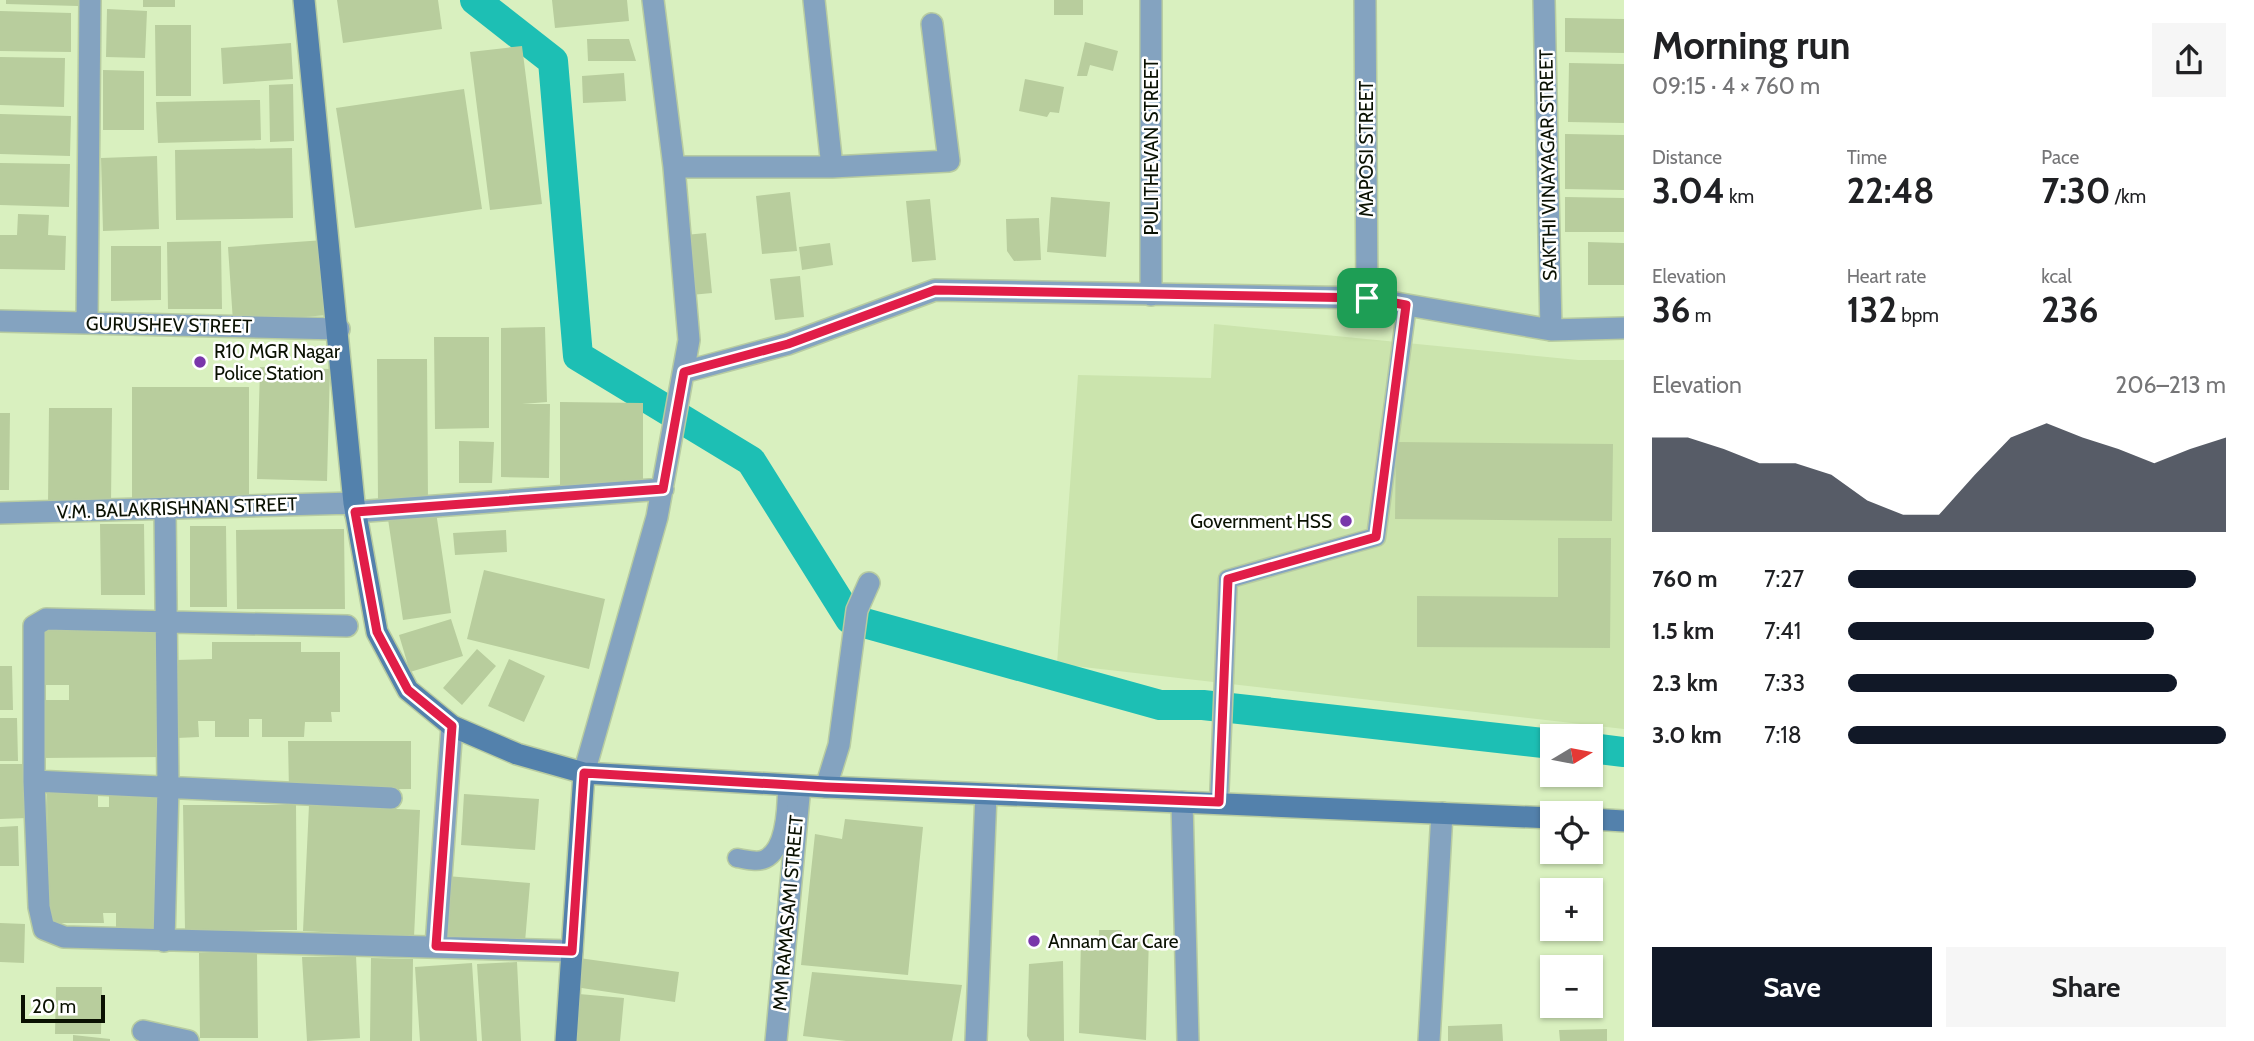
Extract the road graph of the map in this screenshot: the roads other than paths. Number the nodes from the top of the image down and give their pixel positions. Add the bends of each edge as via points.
1 (90, 0) edge
2 (304, 0) edge
3 (653, 0) edge
4 (814, 0) edge
5 (1151, 0) edge
6 (1365, 0) edge
7 (1544, 0) edge
8 (932, 24) dead end
9 (674, 167) junction
10 (832, 167) junction
11 (1151, 295) junction
12 (1367, 298) junction
13 (1406, 305) junction
14 (0, 321) edge
15 (87, 323) junction
16 (339, 328) junction
17 (1624, 328) edge
18 (1551, 330) junction
19 (684, 372) junction
20 (663, 489) junction
21 (354, 507) junction
22 (165, 509) junction
23 (0, 513) edge
24 (869, 583) dead end
25 (167, 624) junction
26 (347, 626) dead end
27 (452, 726) junction
28 (584, 773) junction
29 (34, 780) junction
30 (794, 785) junction
31 (168, 787) junction
32 (826, 787) junction
33 (986, 794) junction
34 (391, 798) dead end
35 (1182, 802) junction
36 (1219, 802) junction
37 (1443, 813) junction
38 (1540, 817) edge
39 (1603, 820) edge
40 (1624, 821) edge
41 (737, 858) dead end
42 (164, 942) junction
43 (436, 946) junction
44 (572, 951) junction
45 (143, 1031) dead end
46 (188, 1041) edge
47 (566, 1041) edge
48 (776, 1041) edge
49 (976, 1041) edge
50 (1188, 1041) edge
51 (1429, 1041) edge

1 - 15 street
2 - 16 main road
3 - 9 street
4 - 10 street
5 - 11 street, PULITHEVAN STREET
6 - 12 street, MAPOSI STREET
7 - 18 street, SAKTHI VINAYAGAR STREET
8 - 10 street via 949,161
9 - 10 street
9 - 19 street via 690,340
11 - 12 street
11 - 19 street via 935,290 788,344
12 - 13 street
13 - 18 street
13 - 36 lane via 1376,537 1228,579
14 - 15 street, GURUSHEV STREET
15 - 16 street, GURUSHEV STREET
16 - 21 main road
17 - 18 street
19 - 20 street
20 - 21 street, V.M. BALAKRISHNAN STREET
20 - 28 street
21 - 22 street, V.M. BALAKRISHNAN STREET
21 - 27 main road via 377,632 408,690
22 - 23 street, V.M. BALAKRISHNAN STREET
22 - 25 street
24 - 32 street via 857,610 839,746
25 - 26 street
25 - 29 street via 46,619 34,626
25 - 31 street
27 - 28 main road via 517,754
27 - 43 street
28 - 30 main road
28 - 44 main road
29 - 31 street
29 - 42 street via 39,907 44,929 64,937
30 - 32 main road
30 - 41 lane via 773,851 758,861
30 - 48 street, MM RAMASAMI STREET
31 - 34 street
31 - 42 street
32 - 33 main road
33 - 35 main road
33 - 49 street
35 - 36 main road
35 - 50 street
36 - 37 main road
37 - 38 main road
37 - 51 street
39 - 40 main road
42 - 43 street
43 - 44 street
44 - 47 main road
45 - 46 street

